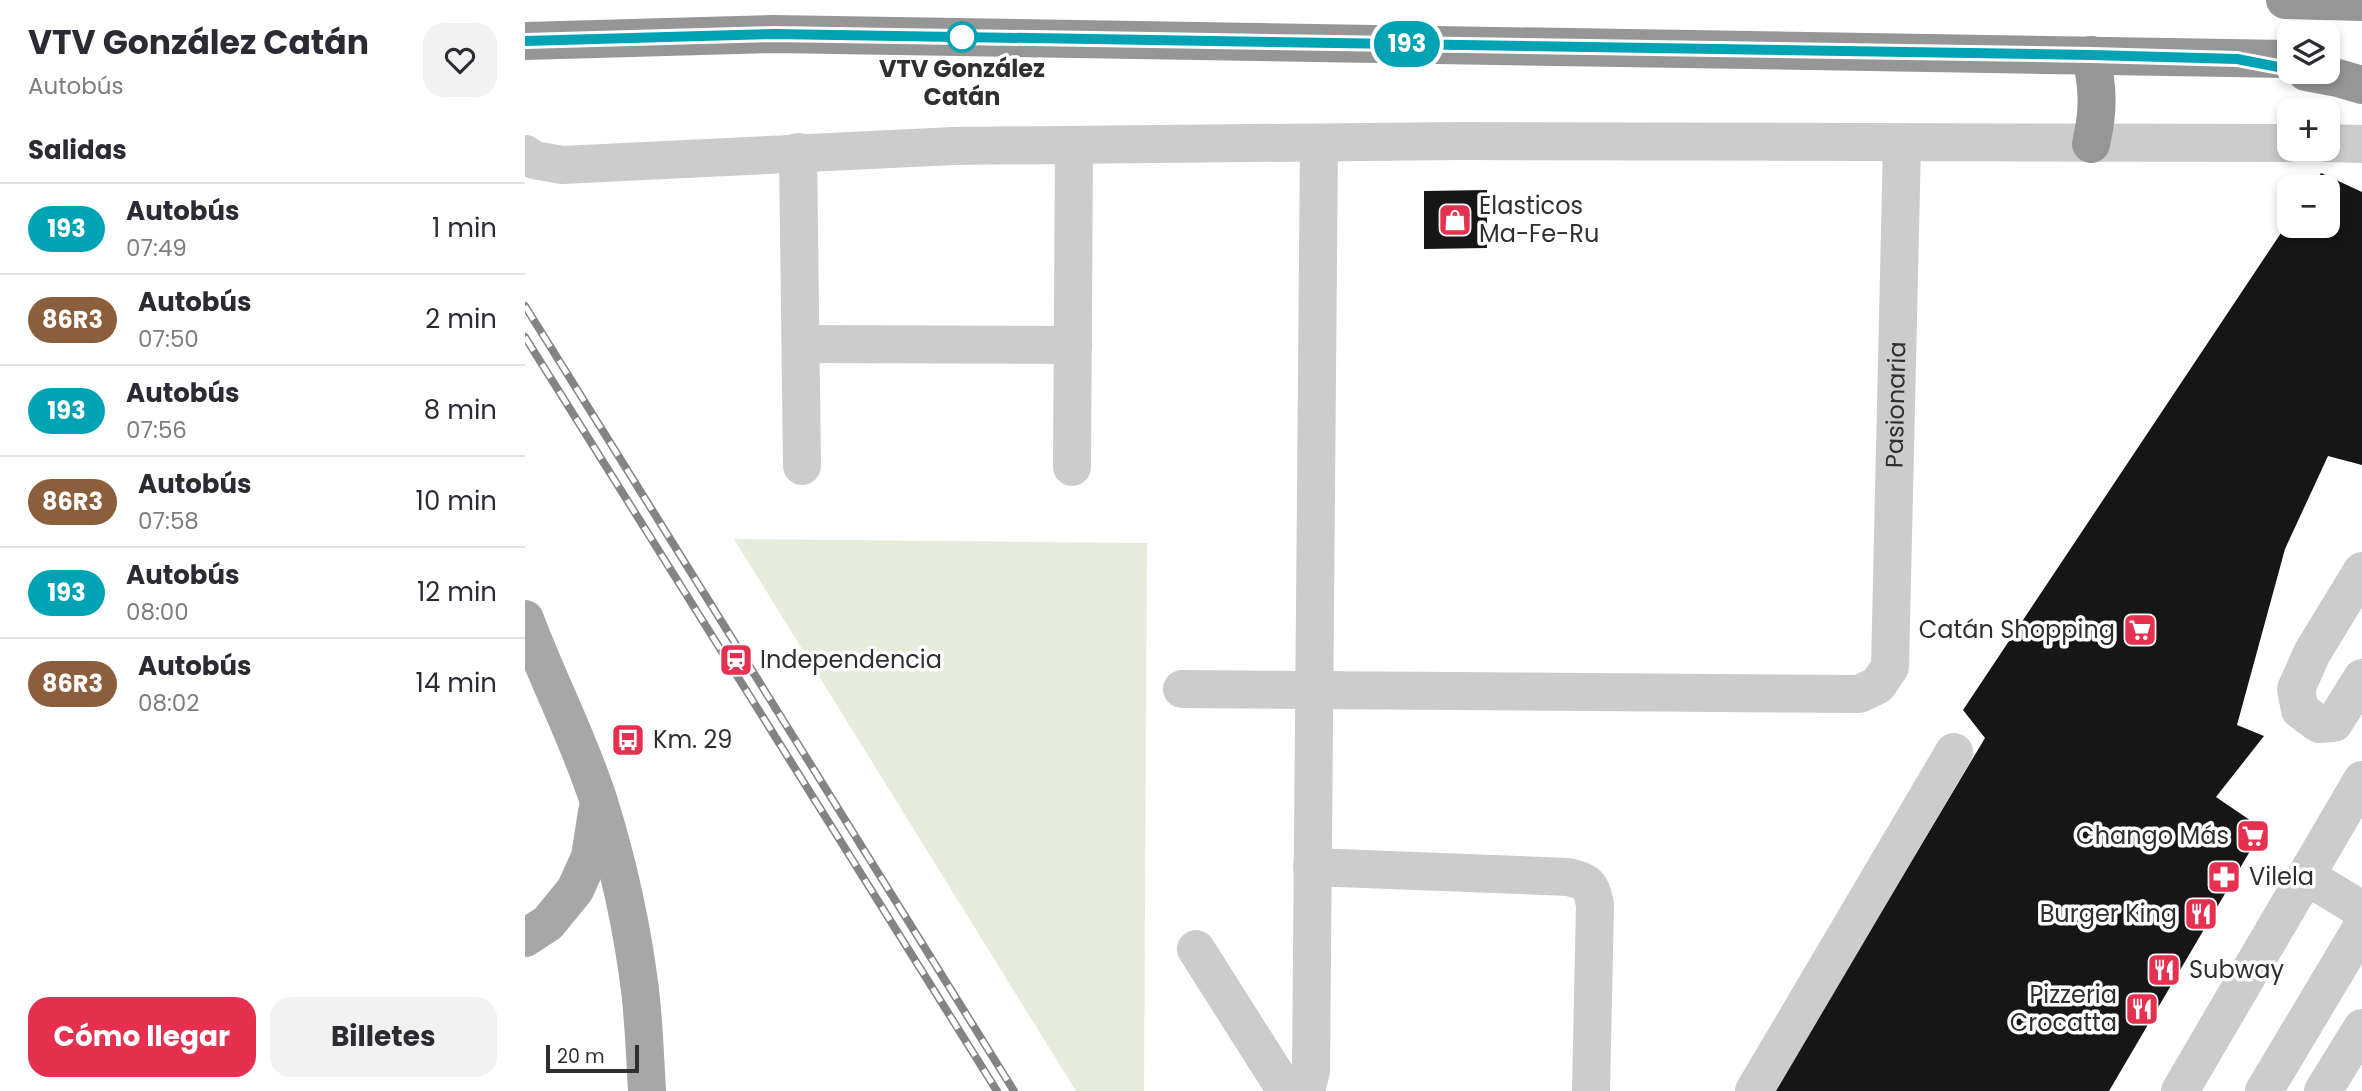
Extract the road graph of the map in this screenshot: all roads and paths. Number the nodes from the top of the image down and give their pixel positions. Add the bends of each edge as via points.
1 (2285, 0) edge
2 (2346, 2) edge
3 (539, 41) edge
4 (2091, 55) junction
5 (2340, 58) edge
6 (2362, 58) edge
7 (2237, 59) junction
8 (2277, 59) edge
9 (2277, 67) edge
10 (2340, 79) edge
11 (2362, 85) edge
12 (1319, 143) junction
13 (2277, 143) edge
14 (2340, 143) edge
15 (1902, 144) junction
16 (2091, 144) junction
17 (2362, 144) edge
18 (1074, 145) junction
19 (798, 152) junction
20 (525, 153) edge
21 (802, 344) junction
22 (1073, 345) junction
23 (802, 466) dead end
24 (1072, 467) dead end
25 (2362, 571) edge
26 (529, 633) edge
27 (2362, 678) edge
28 (1315, 689) junction
29 (1182, 690) dead end
30 (1954, 752) dead end
31 (2362, 780) edge
32 (598, 800) junction
33 (1312, 867) junction
34 (2306, 876) junction
35 (2362, 910) edge
36 (2362, 927) edge
37 (525, 938) edge
38 (1196, 948) dead end
39 (2362, 1028) edge
40 (647, 1091) edge
41 (1286, 1091) edge
42 (1306, 1091) edge
43 (1591, 1091) edge
44 (1754, 1091) edge
45 (2180, 1091) edge
46 (2264, 1091) edge
47 (2323, 1091) edge

1 - 2 highway
3 - 4 highway via 774,34
4 - 7 highway
4 - 16 highway via 2098,115
5 - 6 highway
7 - 8 highway
7 - 9 highway
10 - 11 highway
12 - 15 street
12 - 18 street
12 - 28 street
13 - 16 street
14 - 17 street
15 - 16 street
15 - 28 street, Pasionaria via 1890,667 1878,685 1859,694
18 - 19 street
18 - 22 street
19 - 20 street via 562,165 534,160
19 - 21 street
21 - 22 street
21 - 23 street
22 - 24 street
25 - 27 street via 2307,665 2297,689 2300,710 2319,724 2335,723
26 - 32 main road
28 - 29 street
28 - 33 street
30 - 44 street
31 - 34 street
32 - 37 main road via 590,857 575,890 548,923
32 - 40 main road via 632,936
33 - 42 street via 1311,1072
33 - 43 street via 1582,880 1591,888 1595,905
34 - 35 street
34 - 45 street
36 - 46 street
38 - 41 street
39 - 47 street

